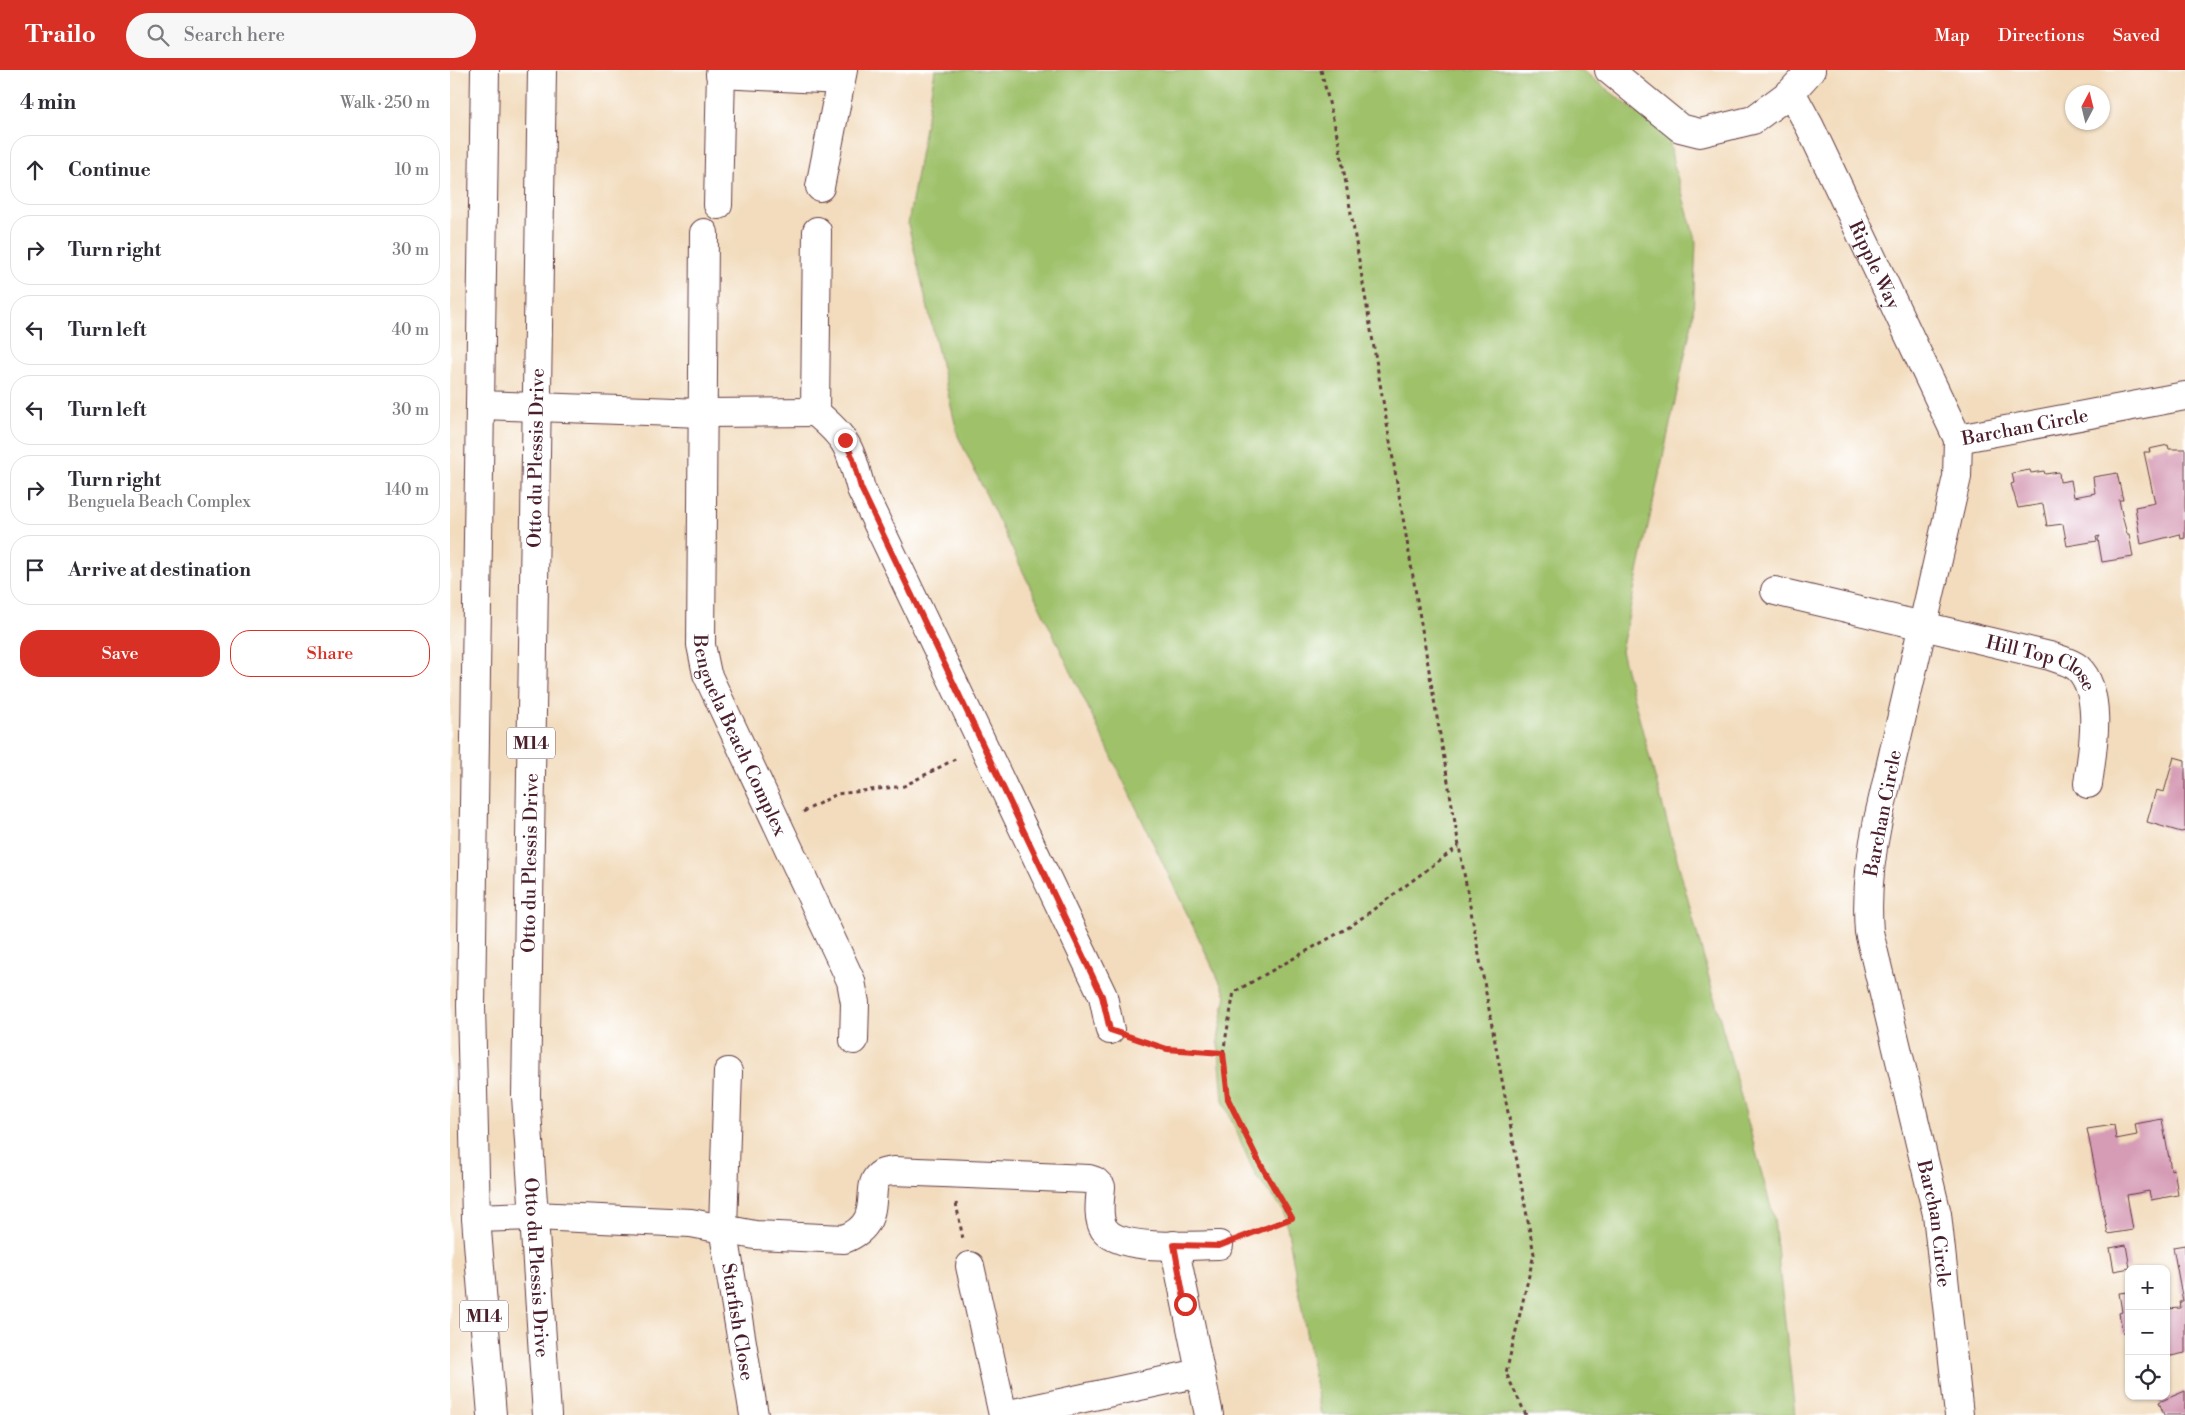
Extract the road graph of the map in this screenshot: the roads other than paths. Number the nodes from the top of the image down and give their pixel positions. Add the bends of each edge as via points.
1 (485, 70) edge
2 (542, 70) edge
3 (1609, 70) edge
4 (1811, 70) edge
5 (720, 72) edge
6 (842, 75) edge
7 (1791, 92) junction
8 (820, 187) dead end
9 (718, 205) dead end
10 (817, 231) dead end
11 (704, 233) dead end
12 (2185, 396) edge
13 (481, 405) junction
14 (536, 407) junction
15 (702, 412) junction
16 (815, 412) junction
17 (1958, 439) junction
18 (1775, 591) dead end
19 (1921, 627) junction
20 (2088, 784) dead end
21 (1110, 1030) road end
22 (854, 1040) dead end
23 (728, 1072) dead end
24 (534, 1216) junction
25 (476, 1218) junction
26 (723, 1228) junction
27 (1174, 1245) junction
28 (1219, 1246) road end
29 (970, 1266) road end
30 (1200, 1373) junction
31 (492, 1415) edge
32 (547, 1415) edge
33 (754, 1415) edge
34 (1004, 1415) edge
35 (1209, 1415) edge
36 (1959, 1415) edge

1 - 13 street, M14
2 - 14 street, Otto du Plessis Drive / M14
3 - 7 street via 1674,123 1690,132 1753,120
4 - 7 street
5 - 6 street
5 - 9 street
6 - 8 street
7 - 17 street, Ripple Way
10 - 16 street
11 - 15 street, Benguela Beach Complex
12 - 17 street, Barchan Circle
13 - 14 street
13 - 25 street, M14 via 471,1006
14 - 15 street
14 - 24 street, Otto du Plessis Drive / M14 via 526,1096
15 - 16 street
15 - 22 street, Benguela Beach Complex via 700,645 707,674 851,981 855,1003
16 - 21 street via 845,440 861,488 1102,996
17 - 19 street, Barchan Circle via 1957,476
18 - 19 street, Hill Top Close
19 - 20 street, Hill Top Close via 2050,656 2077,667 2086,678 2092,699 2094,734
19 - 36 street, Barchan Circle via 1878,820 1866,903 1871,941 1937,1214
23 - 26 street, Starfish Close
24 - 25 street
24 - 26 street via 691,1223
24 - 32 street, Otto du Plessis Drive / M14
25 - 31 street, M14
26 - 27 street via 755,1235 844,1239 857,1234 868,1220 872,1212 875,1180 892,1171 1088,1179 1101,1187 1103,1228 1113,1238 1129,1243
26 - 33 street, Starfish Close
27 - 28 street
27 - 30 street
29 - 34 street
30 - 34 street
30 - 35 street

